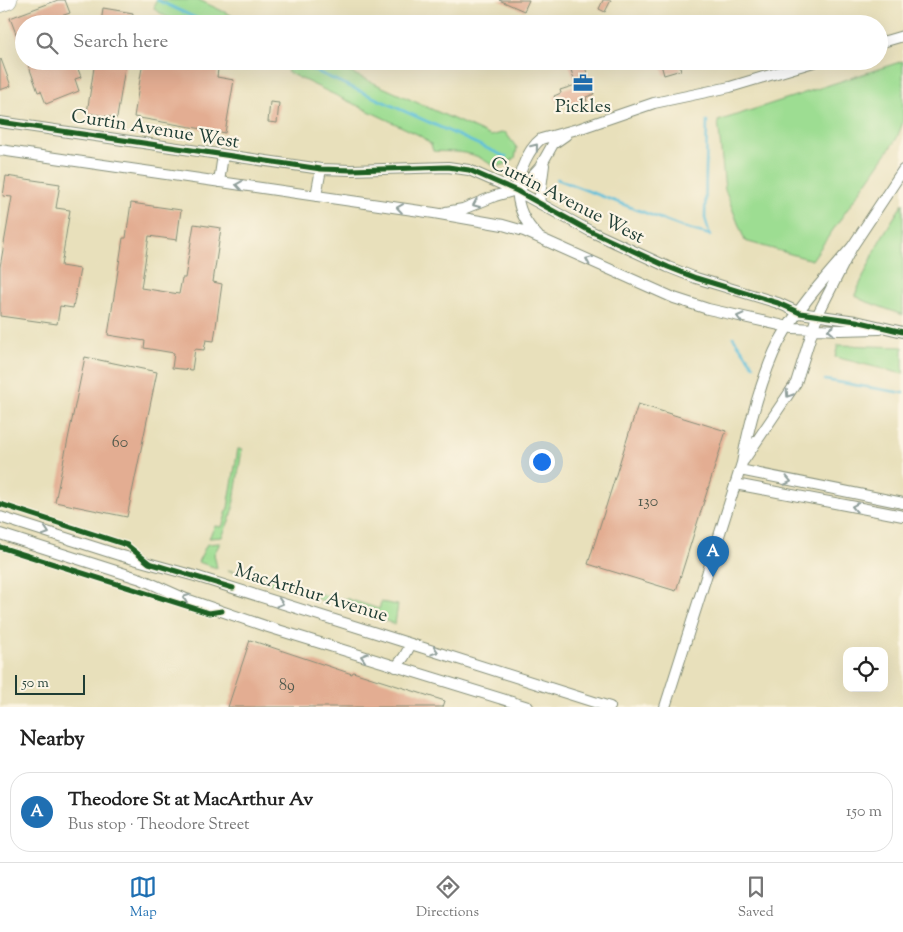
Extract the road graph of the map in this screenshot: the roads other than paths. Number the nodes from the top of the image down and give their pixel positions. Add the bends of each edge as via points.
1 (8, 0) edge
2 (0, 3) edge
3 (903, 36) edge
4 (888, 40) edge
5 (787, 70) edge
6 (0, 122) edge
7 (581, 128) junction
8 (0, 150) edge
9 (548, 154) junction
10 (223, 155) junction
11 (321, 169) junction
12 (903, 170) edge
13 (219, 182) junction
14 (517, 191) junction
15 (316, 196) junction
16 (539, 203) junction
17 (434, 213) junction
18 (546, 241) junction
19 (852, 247) junction
20 (798, 312) junction
21 (817, 316) junction
22 (788, 327) junction
23 (812, 329) junction
24 (884, 329) junction
25 (903, 332) edge
26 (741, 467) junction
27 (735, 484) junction
28 (903, 503) edge
29 (903, 516) edge
30 (0, 517) edge
31 (0, 534) edge
32 (411, 644) junction
33 (396, 667) junction
34 (528, 707) edge
35 (610, 707) edge
36 (665, 707) edge

1 - 2 highway
3 - 4 street
5 - 7 street via 730,87 647,105
6 - 10 street, Curtin Avenue West
7 - 9 street via 556,142
14 -> 7 street via 522,168 538,141
8 - 13 street, Curtin Avenue West
9 - 14 street via 530,181
9 - 16 street via 542,170
10 - 11 street, Curtin Avenue West
10 - 13 street, Curtin Avenue West
11 - 14 street, Curtin Avenue West via 464,168
11 - 15 street
12 - 19 street
15 -> 13 street, Curtin Avenue West
14 - 16 street, Curtin Avenue West
14 -> 17 street via 457,211
14 - 18 street via 525,218
17 -> 15 street, Curtin Avenue West
16 - 20 street, Curtin Avenue West via 668,267
17 - 18 street, Curtin Avenue West via 508,226
22 -> 18 street, Curtin Avenue West via 686,302
19 - 20 street
19 - 21 street
20 - 21 street, Curtin Avenue West
20 - 22 street
21 - 23 street
21 - 24 street, Curtin Avenue West via 867,323
22 - 23 street, Curtin Avenue West
22 - 26 street via 767,373
24 -> 23 street, Curtin Avenue West
23 -> 26 street via 796,383
24 - 25 street, Curtin Avenue West
26 - 27 street
26 -> 28 street
29 -> 27 street
27 - 36 street
30 -> 32 street, MacArthur Avenue
33 -> 31 street via 256,623 186,599 141,579
32 - 33 street
32 -> 35 street, MacArthur Avenue
33 - 34 street

